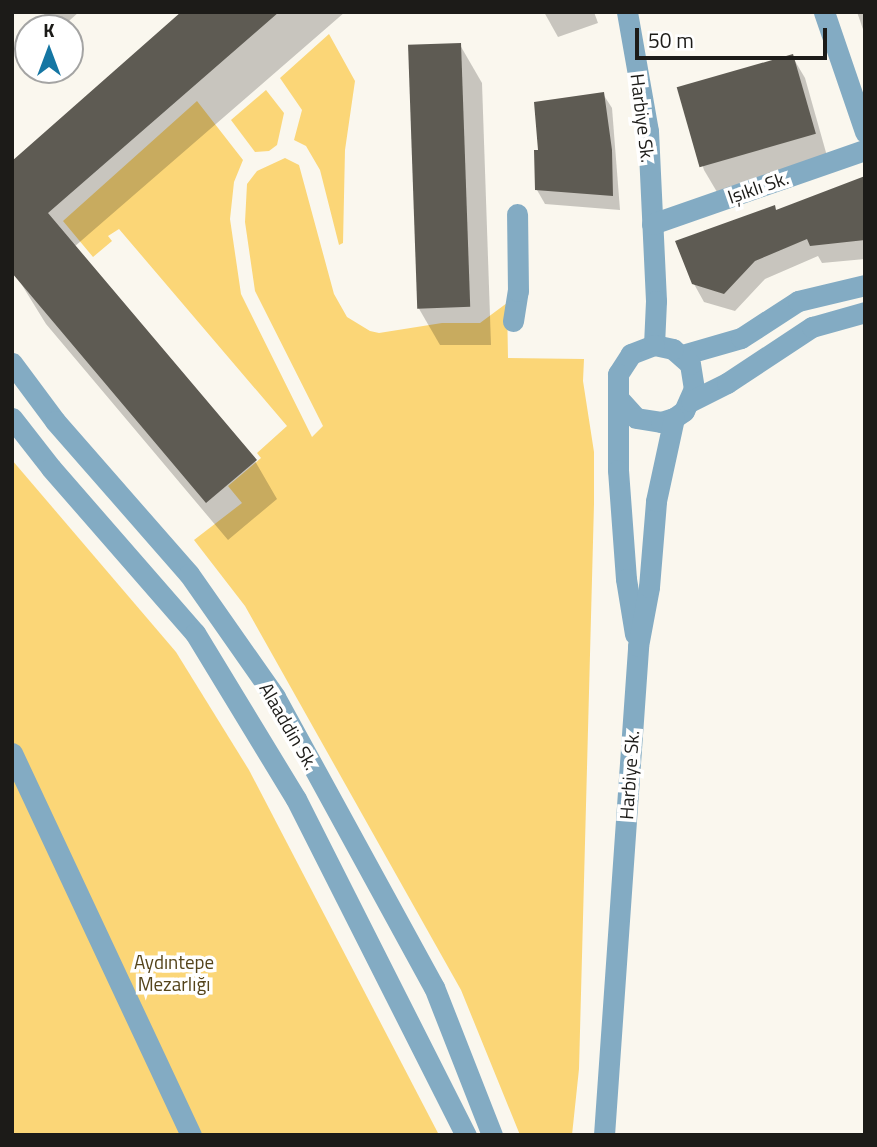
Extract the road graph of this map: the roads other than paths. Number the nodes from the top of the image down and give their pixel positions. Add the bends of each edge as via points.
1 (626, 12) edge
2 (824, 12) edge
3 (865, 132) edge
4 (865, 150) edge
5 (517, 214) dead end
6 (652, 224) junction
7 (865, 285) edge
8 (865, 312) edge
9 (513, 321) dead end
10 (653, 345) junction
11 (682, 355) junction
12 (12, 363) edge
13 (620, 398) junction
14 (691, 401) junction
15 (12, 418) edge
16 (674, 418) junction
17 (638, 646) junction
18 (12, 753) edge
19 (191, 1135) edge
20 (466, 1135) edge
21 (492, 1135) edge
22 (604, 1135) edge

1 - 6 street, Harbiye Sk. via 648,131
2 - 3 street
4 - 6 street, Işıklı Sk.
5 - 9 street via 518,291
6 - 10 street, Harbiye Sk.
7 - 11 street via 798,301 741,338
8 - 14 street via 812,327
10 - 11 street
10 - 13 street via 631,354 623,363 617,387
11 - 14 street via 694,376
12 - 21 street, Alaaddin Sk. via 55,421 189,574 275,697 434,987
13 - 16 street via 636,418 661,422
13 - 17 street via 618,470 626,579
14 - 16 street
15 - 20 street, Alaaddin Sk. via 195,633 296,799
16 - 17 street, Harbiye Sk. via 656,501 649,587
17 - 22 street, Harbiye Sk.
18 - 19 street

